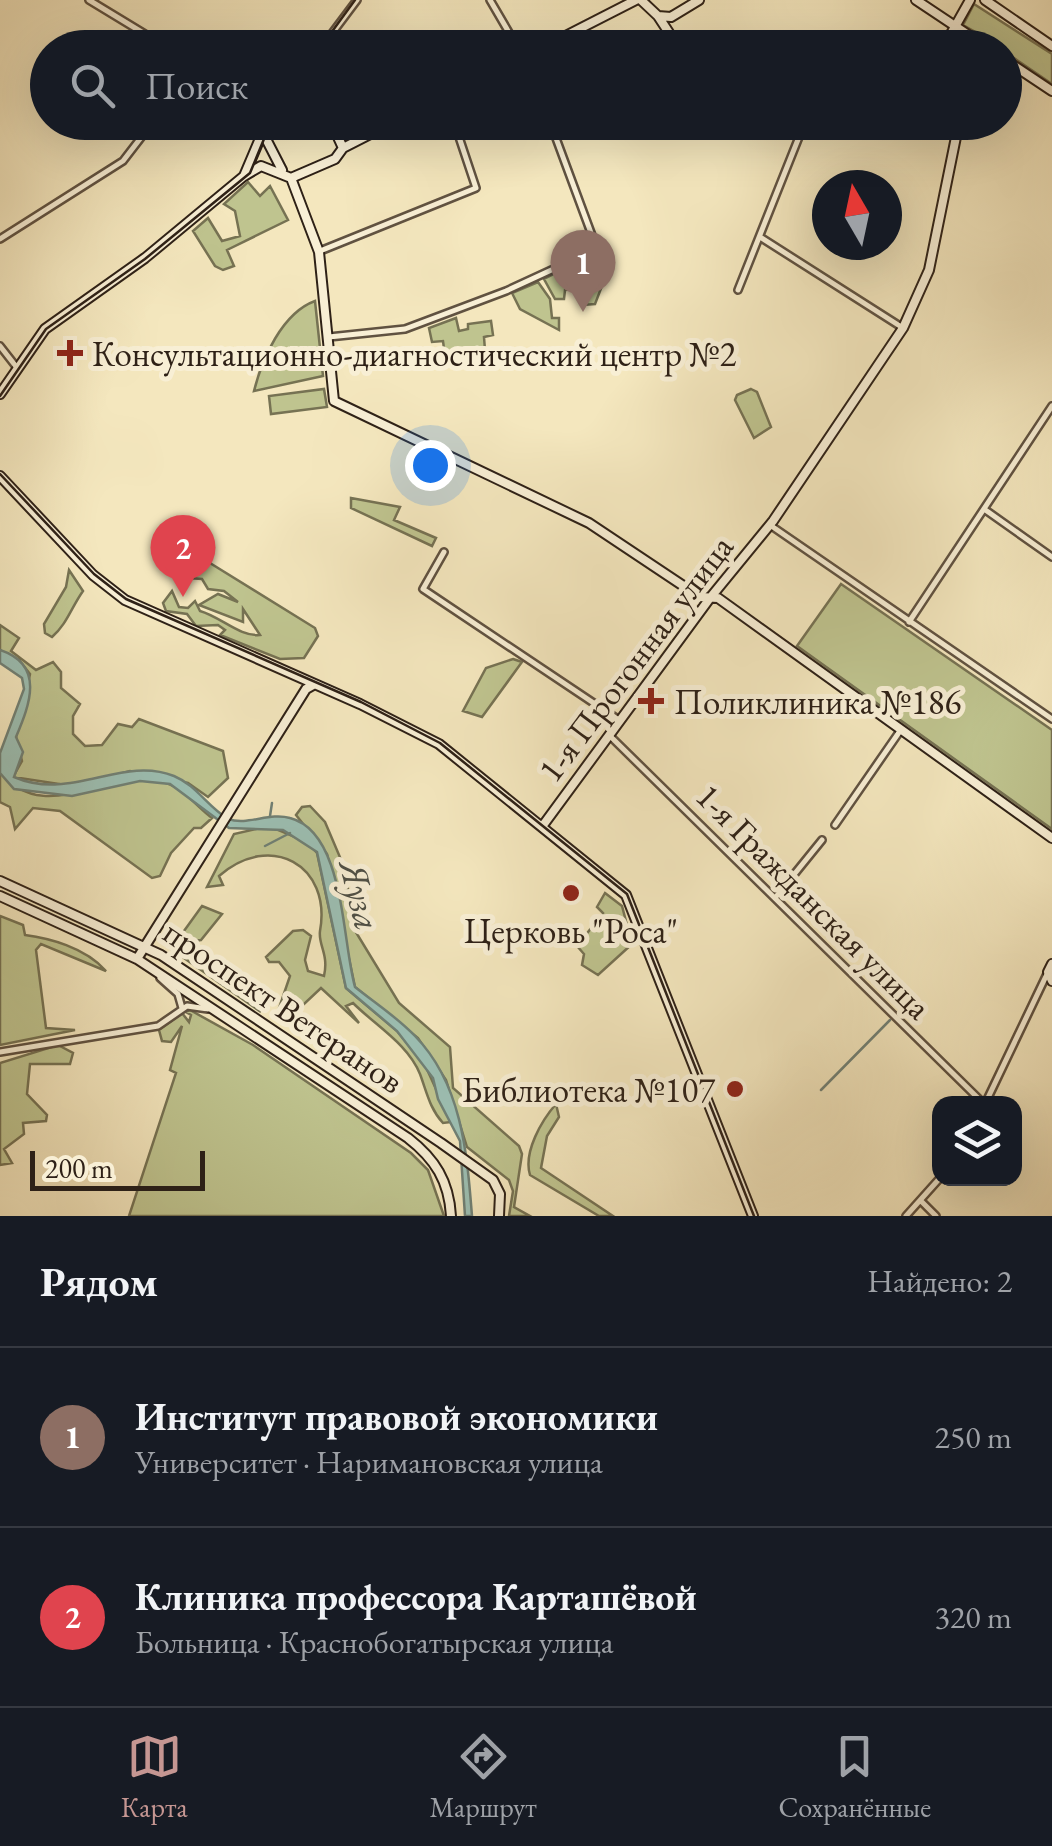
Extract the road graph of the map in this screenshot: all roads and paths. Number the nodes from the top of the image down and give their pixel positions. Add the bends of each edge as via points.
1 (90, 0) edge
2 (345, 0) edge
3 (490, 0) edge
4 (638, 0) edge
5 (699, 0) edge
6 (916, 0) edge
7 (970, 0) edge
8 (985, 0) edge
9 (354, 3) edge
10 (658, 16) junction
11 (955, 26) junction
12 (139, 30) edge
13 (335, 30) edge
14 (508, 30) edge
15 (578, 30) edge
16 (667, 30) edge
17 (953, 30) edge
18 (961, 30) edge
19 (1052, 46) edge
20 (1022, 71) edge
21 (1052, 91) edge
22 (139, 140) edge
23 (260, 140) edge
24 (266, 140) edge
25 (339, 140) edge
26 (359, 140) edge
27 (460, 140) edge
28 (557, 140) edge
29 (798, 140) edge
30 (955, 140) edge
31 (343, 148) junction
32 (282, 170) junction
33 (244, 176) junction
34 (292, 178) junction
35 (760, 237) junction
36 (0, 239) edge
37 (319, 252) junction
38 (738, 290) dead end
39 (903, 328) junction
40 (326, 338) junction
41 (0, 346) edge
42 (18, 369) junction
43 (0, 394) edge
44 (1052, 406) edge
45 (0, 476) edge
46 (984, 508) junction
47 (770, 525) junction
48 (444, 552) dead end
49 (1052, 558) edge
50 (710, 598) junction
51 (909, 622) junction
52 (294, 677) junction
53 (313, 685) junction
54 (292, 711) junction
55 (1052, 719) edge
56 (619, 720) junction
57 (900, 731) junction
58 (609, 735) junction
59 (544, 824) junction
60 (835, 825) dead end
61 (1052, 838) edge
62 (822, 840) dead end
63 (0, 881) edge
64 (0, 896) edge
65 (775, 898) junction
66 (146, 946) junction
67 (140, 961) junction
68 (1051, 972) edge
69 (180, 1010) junction
70 (218, 1012) junction
71 (0, 1052) edge
72 (976, 1096) edge
73 (988, 1096) edge
74 (933, 1186) edge
75 (921, 1201) junction
76 (451, 1216) edge
77 (499, 1216) edge
78 (752, 1216) edge
79 (906, 1216) edge
80 (936, 1216) edge

1 - 12 street
2 - 9 street
3 - 14 street
4 - 10 street
4 - 15 street
5 - 10 street
6 - 11 street
7 - 11 street
8 - 19 street
9 - 13 street
10 - 16 street
11 - 17 street
11 - 18 street
20 - 21 street
22 - 36 street via 123,161
23 - 33 street
24 - 32 street
25 - 31 street
26 - 31 street
27 - 37 street via 476,188
28 - 40 street via 596,249 405,329
29 - 35 street
30 - 39 street, 1-я Прогонная улица via 929,270
31 - 34 street via 335,159
32 - 33 street via 261,166
32 - 34 street
33 - 42 street via 46,328
34 - 37 street
35 - 38 street
35 - 39 street
37 - 40 street
39 - 47 street, 1-я Прогонная улица
40 - 50 street via 334,401 589,522
41 - 42 street
42 - 43 street
44 - 46 street
45 - 52 street via 125,600
46 - 49 street
46 - 51 street
47 - 50 street, 1-я Прогонная улица
47 - 51 street
48 - 56 street via 424,589
50 - 56 street, 1-я Прогонная улица
50 - 57 street
51 - 55 street
52 - 53 street
52 - 54 street via 299,686
53 - 54 street
53 - 59 street via 439,744
54 - 66 street
56 - 58 street, 1-я Прогонная улица
57 - 60 street
57 - 61 street
58 - 59 street, 1-я Прогонная улица
58 - 65 street, 1-я Гражданская улица
59 - 78 street via 632,905
62 - 65 street
63 - 66 street, проспект Ветеранов
64 - 67 street, проспект Ветеранов
65 - 72 street, 1-я Гражданская улица
66 - 67 street
66 - 77 street, проспект Ветеранов via 476,1168 498,1187
67 - 69 street via 178,994
67 - 70 street, проспект Ветеранов
68 - 73 street
69 - 70 street
69 - 71 street via 158,1026
70 - 76 street, проспект Ветеранов via 420,1147 441,1173
74 - 75 street
75 - 79 street
75 - 80 street

